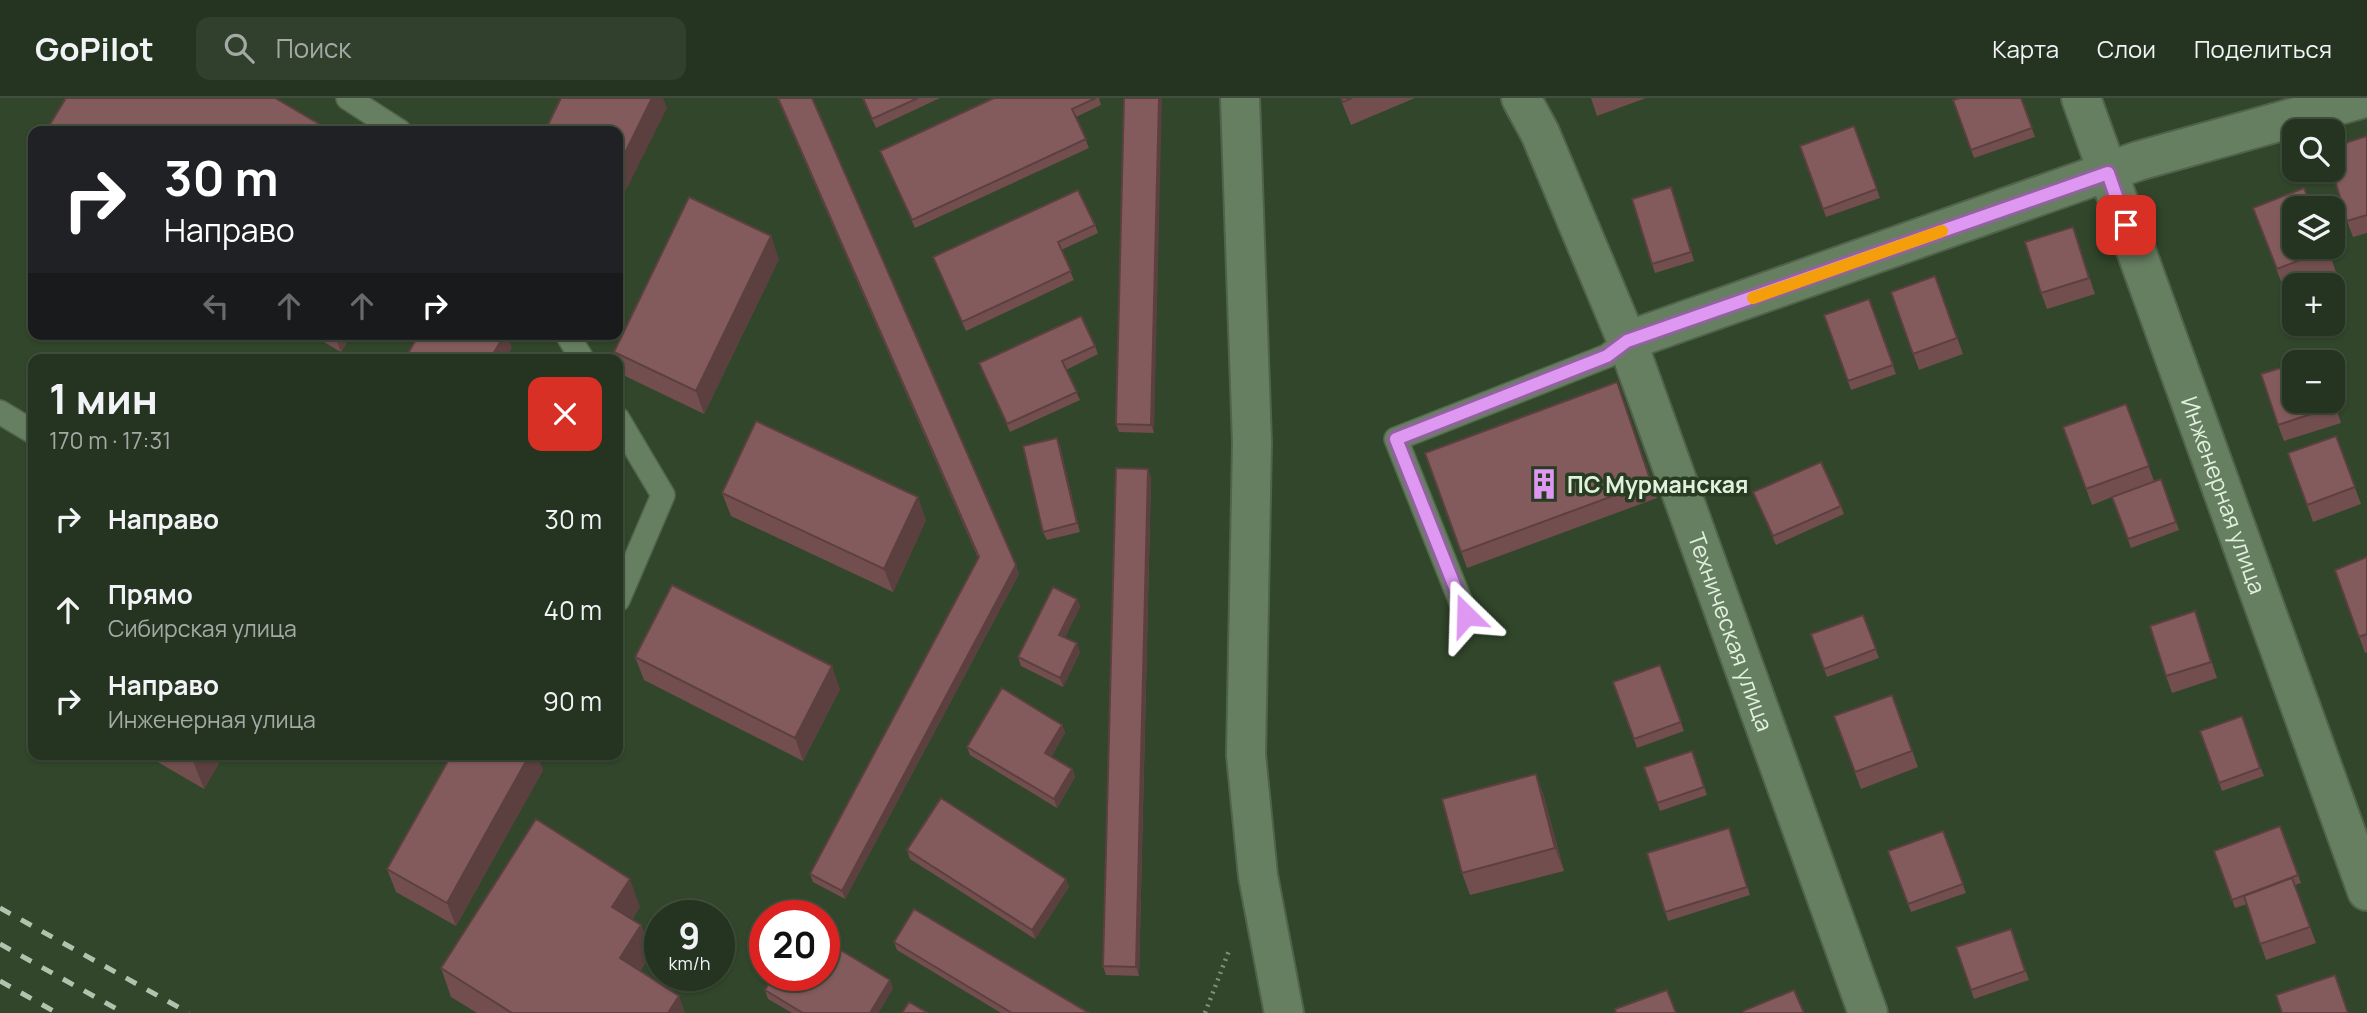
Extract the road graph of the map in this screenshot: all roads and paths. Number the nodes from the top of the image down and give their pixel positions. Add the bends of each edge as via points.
1 (348, 98) edge
2 (1240, 98) edge
3 (1521, 98) edge
4 (2081, 98) edge
5 (2364, 98) edge
6 (391, 126) edge
7 (2108, 173) junction
8 (1627, 341) junction
9 (0, 412) edge
10 (623, 427) edge
11 (28, 429) edge
12 (623, 588) edge
13 (1466, 615) dead end
14 (2367, 891) edge
15 (1284, 1013) edge
16 (1868, 1013) edge

1 - 6 lane
2 - 15 street via 1252,443 1246,755 1258,876
3 - 8 street, Техническая улица
4 - 7 street, Инженерная улица
5 - 7 street
7 - 8 street
7 - 14 street, Инженерная улица
8 - 13 lane via 1607,356 1396,439
8 - 16 street, Техническая улица
9 - 11 lane
10 - 12 lane via 663,495

